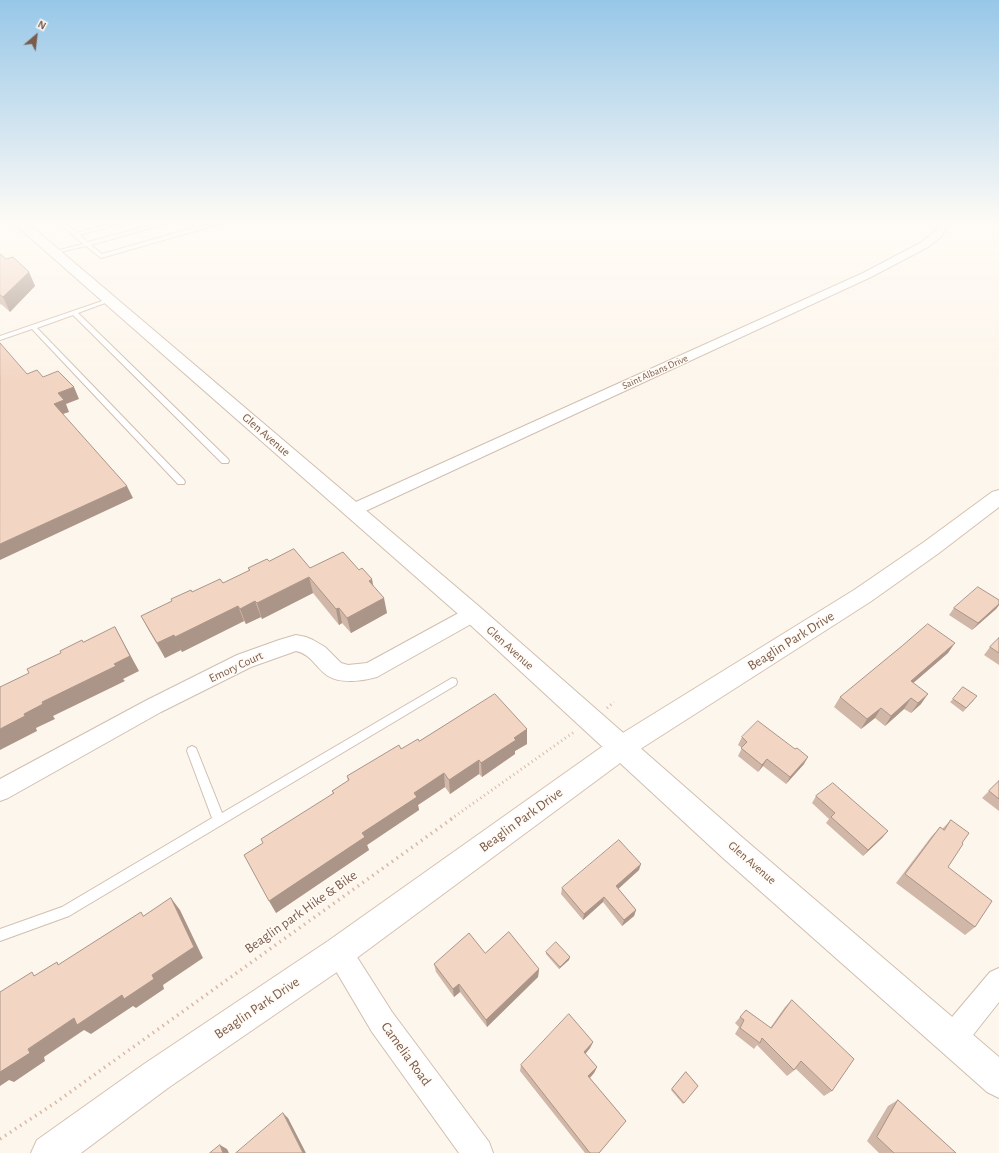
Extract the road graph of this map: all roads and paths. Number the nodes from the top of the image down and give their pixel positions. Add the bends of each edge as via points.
1 (79, 274) edge
2 (869, 274) edge
3 (110, 300) junction
4 (74, 313) junction
5 (33, 327) junction
6 (0, 338) edge
7 (225, 461) dead end
8 (181, 482) dead end
9 (999, 497) edge
10 (353, 510) junction
11 (473, 614) junction
12 (452, 682) dead end
13 (614, 702) dead end
14 (591, 719) junction
15 (622, 747) junction
16 (192, 751) dead end
17 (0, 791) edge
18 (219, 821) junction
19 (0, 935) edge
20 (339, 952) junction
21 (999, 981) edge
22 (952, 1039) junction
23 (999, 1080) edge
24 (0, 1139) edge
25 (50, 1153) edge
26 (478, 1153) edge

1 - 3 street, Glen Avenue
2 - 10 street, Saint Albans Drive
3 - 4 lane
3 - 10 street, Glen Avenue
4 - 5 lane
4 - 7 lane
5 - 6 lane
5 - 8 lane
9 - 15 street, Beaglin Park Drive via 865,595
10 - 11 street, Glen Avenue
11 - 14 street, Glen Avenue
11 - 17 street, Emory Court via 370,670 348,673 335,670 318,653 306,645 296,643 244,661 154,706
12 - 18 lane
13 - 14 path, Beaglin park Hike & Bike
14 - 15 street, Glen Avenue
14 - 24 path, Beaglin park Hike & Bike via 55,1103
15 - 20 street, Beaglin Park Drive
15 - 22 street, Glen Avenue
16 - 18 lane
18 - 19 lane via 65,912
20 - 25 street, Beaglin Park Drive via 156,1076
20 - 26 street, Camelia Road via 382,1022
21 - 22 street
22 - 23 street, Glen Avenue

